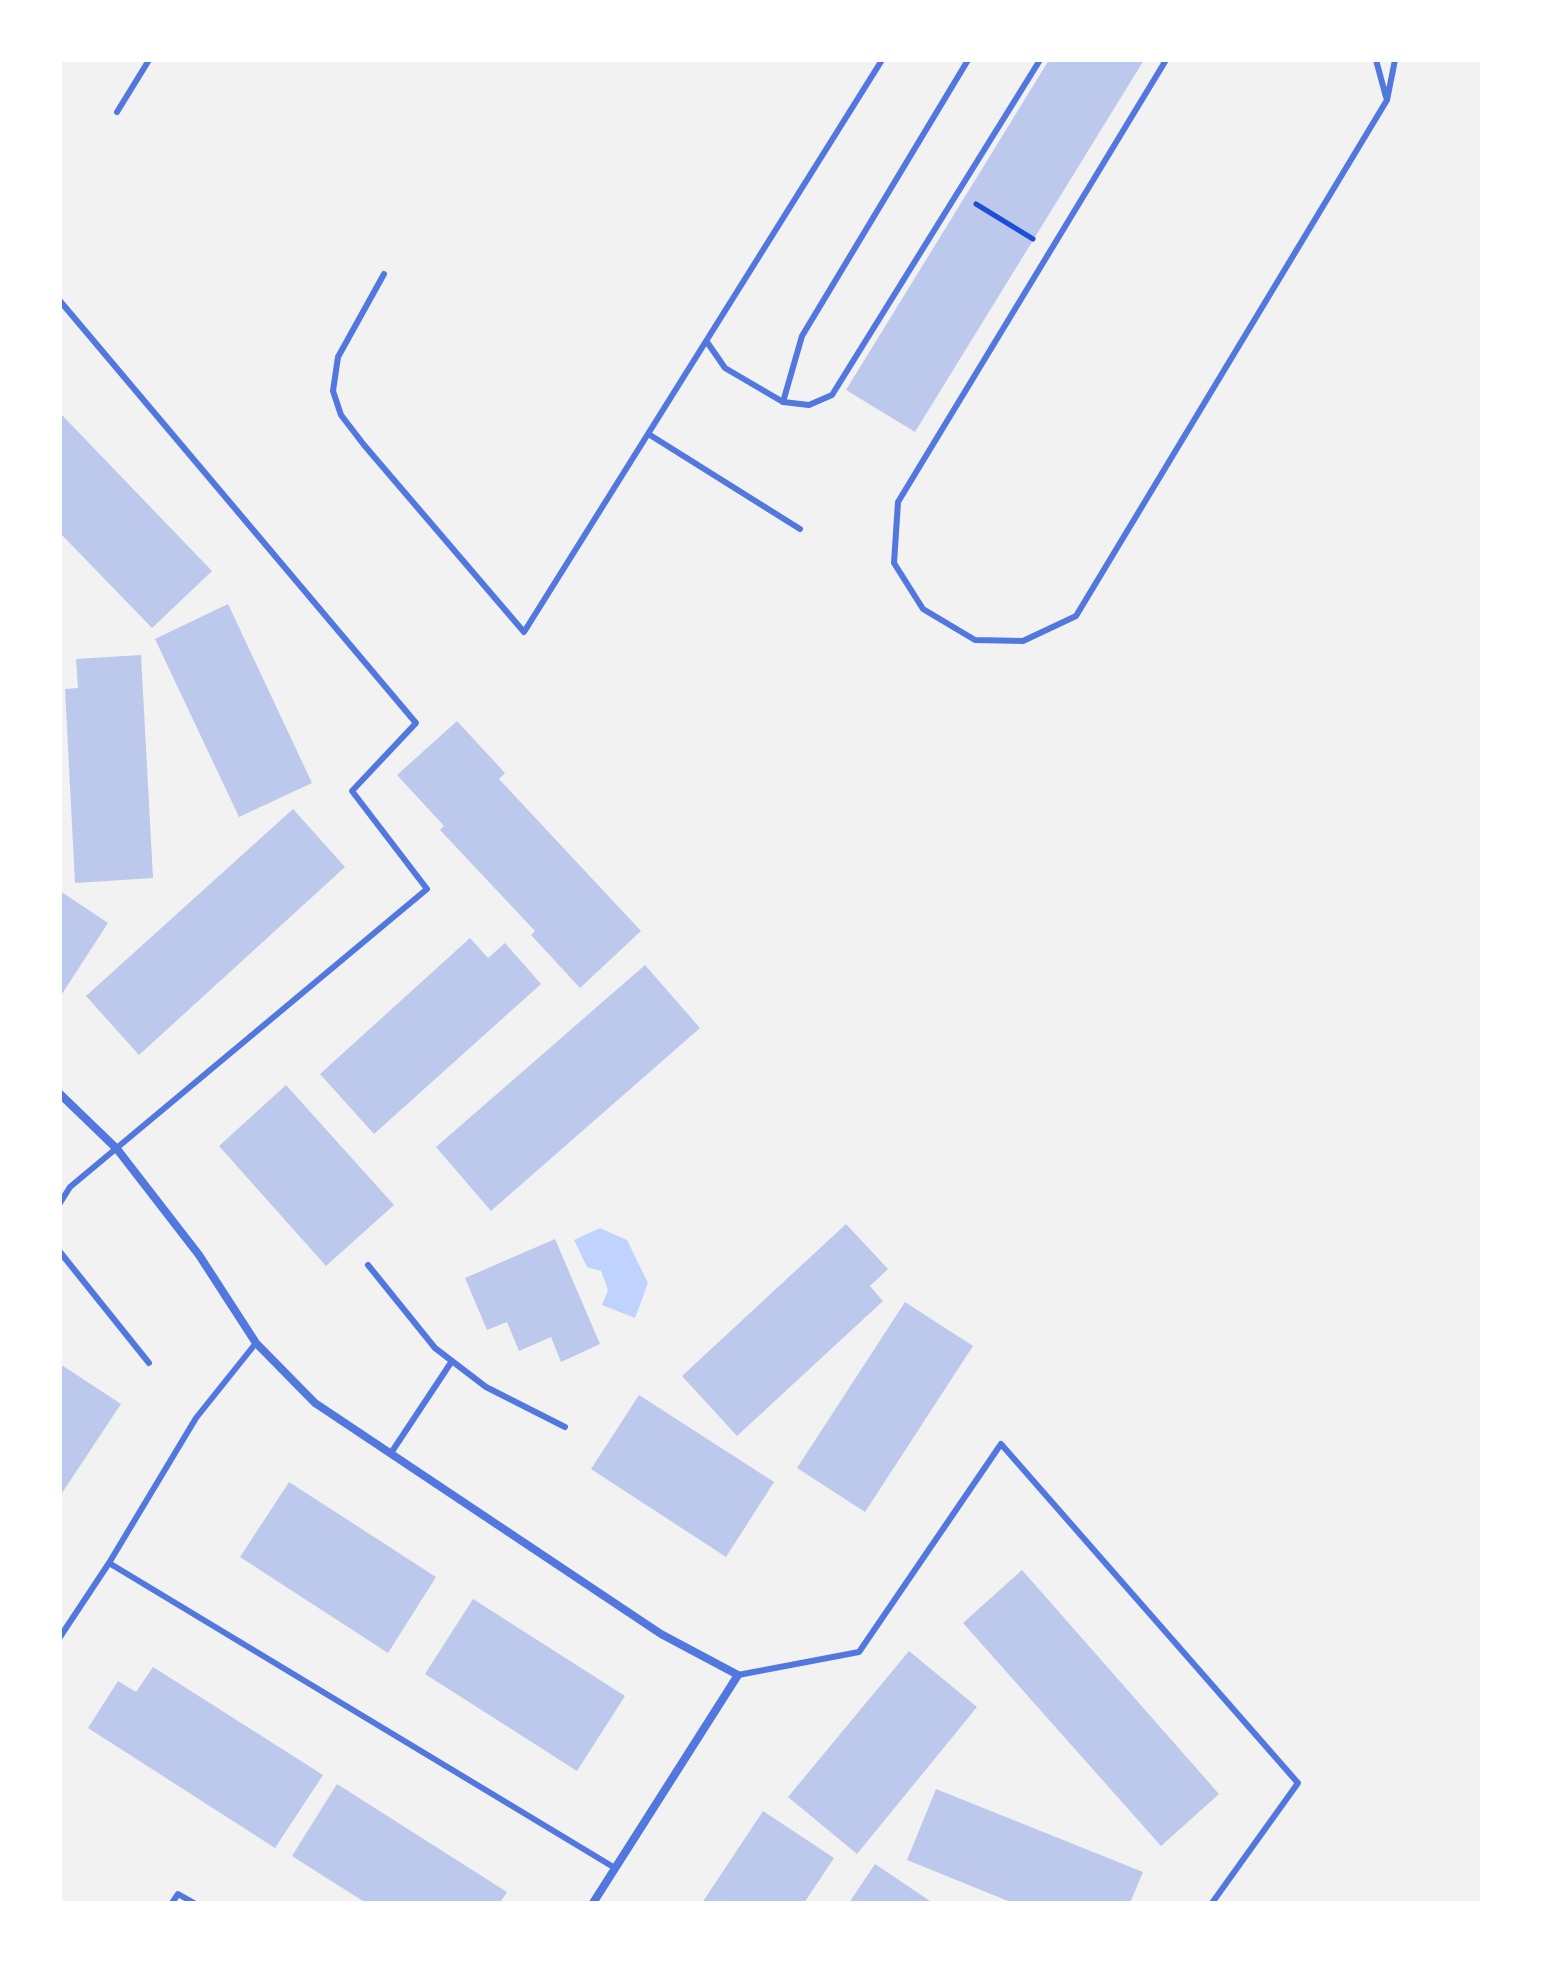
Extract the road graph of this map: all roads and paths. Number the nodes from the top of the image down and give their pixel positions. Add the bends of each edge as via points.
1 (149, 60) edge
2 (882, 60) edge
3 (968, 60) edge
4 (1040, 60) edge
5 (1166, 60) edge
6 (1376, 60) edge
7 (1395, 60) edge
8 (1387, 100) junction
9 (117, 112) dead end
10 (965, 198) dead end
11 (1034, 239) dead end
12 (384, 274) dead end
13 (60, 301) edge
14 (707, 342) junction
15 (783, 402) junction
16 (650, 435) junction
17 (800, 529) dead end
18 (60, 1094) edge
19 (117, 1149) junction
20 (60, 1203) edge
21 (60, 1252) edge
22 (368, 1265) dead end
23 (256, 1343) junction
24 (452, 1361) junction
25 (149, 1363) dead end
26 (565, 1427) dead end
27 (391, 1453) junction
28 (109, 1563) junction
29 (60, 1637) edge
30 (738, 1675) junction
31 (615, 1868) junction
32 (172, 1903) edge
33 (194, 1903) edge
34 (593, 1903) edge
35 (1212, 1903) edge

1 - 9 lane
2 - 14 lane
3 - 15 lane via 802,336
4 - 15 lane via 832,395 809,405
5 - 8 lane via 898,502 894,563 923,609 975,640 1023,641 1076,616
6 - 8 lane
7 - 8 lane
10 - 11 path
12 - 16 lane via 338,357 333,391 341,415 524,632
13 - 19 lane via 416,723 352,791 427,889
14 - 15 lane via 725,368
14 - 16 lane
16 - 17 lane
18 - 19 street
19 - 20 lane via 70,1187
19 - 23 street via 199,1255
21 - 25 lane
22 - 24 lane via 435,1348
23 - 27 street via 315,1403
23 - 28 lane via 196,1418
24 - 26 lane via 486,1387
24 - 27 lane
27 - 30 street via 661,1634
28 - 29 lane
28 - 31 lane
30 - 31 street
30 - 35 lane via 859,1652 1001,1444 1298,1783
31 - 34 street
32 - 33 lane via 178,1894

